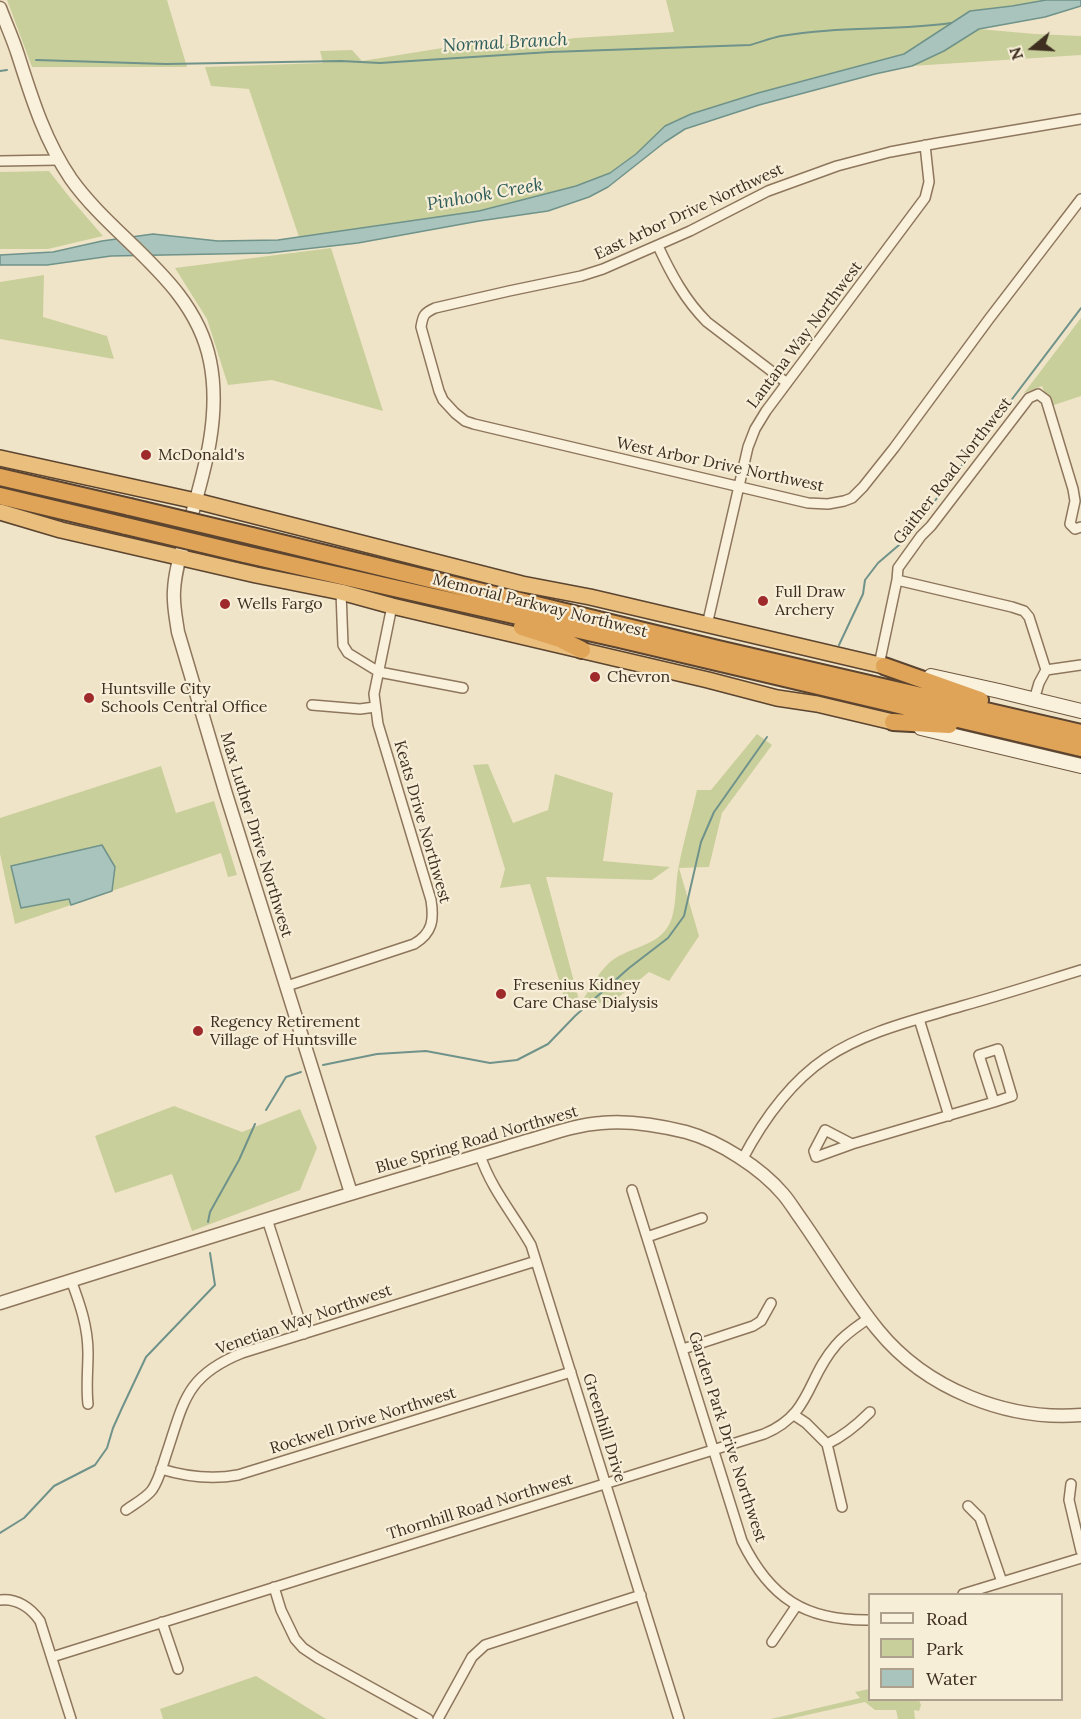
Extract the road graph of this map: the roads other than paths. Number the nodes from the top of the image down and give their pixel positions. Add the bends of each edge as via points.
1 (0, 8) edge
2 (1081, 119) edge
3 (925, 145) junction
4 (59, 160) junction
5 (0, 162) edge
6 (1081, 199) edge
7 (657, 246) junction
8 (422, 321) joint
9 (787, 383) junction
10 (0, 458) edge
11 (0, 477) edge
12 (130, 486) junction
13 (738, 487) junction
14 (0, 496) edge
15 (196, 501) junction
16 (0, 512) edge
17 (260, 517) junction
18 (1081, 527) edge
19 (119, 543) junction
20 (180, 558) junction
21 (248, 573) junction
22 (897, 580) junction
23 (341, 592) junction
24 (469, 605) junction
25 (392, 606) junction
26 (706, 625) junction
27 (582, 650) junction
28 (1081, 665) edge
29 (881, 666) junction
30 (1046, 670) junction
31 (379, 672) junction
32 (464, 688) dead end
33 (1034, 700) junction
34 (312, 705) dead end
35 (375, 707) junction
36 (1081, 711) edge
37 (892, 722) junction
38 (1055, 727) junction
39 (1081, 733) edge
40 (1041, 739) junction
41 (1081, 748) edge
42 (1081, 766) edge
43 (1081, 970) edge
44 (286, 986) junction
45 (919, 1019) junction
46 (993, 1102) junction
47 (949, 1116) junction
48 (852, 1144) dead end
49 (480, 1155) junction
50 (742, 1160) junction
51 (632, 1190) dead end
52 (351, 1193) junction
53 (702, 1218) dead end
54 (267, 1219) junction
55 (647, 1237) junction
56 (536, 1261) junction
57 (71, 1280) junction
58 (0, 1303) edge
59 (771, 1303) dead end
60 (869, 1318) junction
61 (303, 1334) junction
62 (682, 1349) junction
63 (571, 1372) junction
64 (88, 1404) dead end
65 (870, 1412) dead end
66 (794, 1415) junction
67 (1081, 1415) edge
68 (827, 1444) junction
69 (714, 1450) junction
70 (161, 1469) junction
71 (606, 1484) junction
72 (1071, 1484) dead end
73 (968, 1506) dead end
74 (842, 1507) dead end
75 (126, 1510) dead end
76 (1081, 1551) edge
77 (1081, 1558) edge
78 (1002, 1582) junction
79 (274, 1587) junction
80 (966, 1593) edge
81 (641, 1595) junction
82 (0, 1600) edge
83 (797, 1605) junction
84 (868, 1620) edge
85 (162, 1622) junction
86 (772, 1642) dead end
87 (52, 1657) junction
88 (178, 1669) dead end
89 (71, 1719) edge
90 (428, 1719) edge
91 (438, 1719) edge
92 (679, 1719) edge

1 - 4 street, Max Luther Drive Northwest via 33,104
2 - 3 street, East Arbor Drive Northwest
3 - 7 street, East Arbor Drive Northwest via 837,166 768,190
3 - 9 street, Lantana Way Northwest via 929,182 925,198
4 - 5 street
4 - 15 street, Max Luther Drive Northwest via 85,197 177,291 204,341 213,379 214,405
6 - 13 street, West Arbor Drive Northwest via 852,498 837,503 808,503
7 - 8 street, East Arbor Drive Northwest via 581,276 435,308 422,316
7 - 9 street via 682,293 698,313
8 - 13 street, West Arbor Drive Northwest via 439,391 465,421
9 - 13 street, Lantana Way Northwest via 755,429
10 - 12 highway
11 - 38 highway, Memorial Parkway Northwest, bridge
12 - 15 highway
12 - 19 highway via 148,502 152,525 143,534
13 - 26 street, Lantana Way Northwest
14 - 24 highway, Memorial Parkway Northwest, bridge
15 - 17 highway
15 - 20 street, Max Luther Drive Northwest
16 - 19 highway
17 - 21 highway via 236,526 230,535 235,557
17 - 26 highway via 522,584
18 - 22 street, Gaither Road Northwest via 1075,529 1071,524 1073,489 1046,400 1038,394 1029,398 921,536 898,568
19 - 20 highway
20 - 21 highway
20 - 44 street, Max Luther Drive Northwest via 174,592 178,632
21 - 23 highway
22 - 29 street, Gaither Road Northwest
22 - 30 street via 1024,611
23 - 25 highway
23 - 31 street via 343,645
24 - 27 highway
24 - 40 highway, Memorial Parkway Northwest
25 - 27 highway
25 - 31 street, Keats Drive Northwest
26 - 29 highway
27 - 37 highway
28 - 30 street
29 - 33 main road
29 - 38 highway
30 - 33 street
31 - 32 street
31 - 35 street, Keats Drive Northwest
33 - 36 main road
34 - 35 street
35 - 44 street, Keats Drive Northwest via 431,900 432,924 414,944
37 - 40 highway via 941,724
37 - 42 main road
38 - 39 highway, Memorial Parkway Northwest
40 - 41 highway, Memorial Parkway Northwest
43 - 45 street
44 - 52 street, Max Luther Drive Northwest
45 - 47 street
45 - 50 street via 855,1041 824,1059 773,1110
46 - 46 street via 979,1055 998,1050 1012,1096
46 - 47 street
47 - 48 street
49 - 50 street, Blue Spring Road Northwest via 584,1125 620,1122 693,1134
49 - 52 street, Blue Spring Road Northwest
49 - 56 street, Greenhill Drive via 490,1181 531,1245
50 - 60 street, Blue Spring Road Northwest via 783,1193
51 - 55 street, Garden Park Drive Northwest
52 - 54 street, Blue Spring Road Northwest
53 - 55 street
54 - 57 street, Blue Spring Road Northwest
54 - 61 street
55 - 62 street, Garden Park Drive Northwest
56 - 61 street, Venetian Way Northwest
56 - 63 street, Greenhill Drive
57 - 58 street, Blue Spring Road Northwest
57 - 64 street via 87,1328
59 - 62 street via 761,1321 753,1326
60 - 66 street, Thornhill Road Northwest via 835,1345
60 - 67 street, Blue Spring Road Northwest via 914,1364 972,1398 1015,1411
61 - 70 street, Venetian Way Northwest via 226,1359 206,1372 186,1396
62 - 69 street, Garden Park Drive Northwest
63 - 70 street, Rockwell Drive Northwest via 238,1475 200,1478
63 - 71 street, Greenhill Drive
65 - 68 street
66 - 68 street
66 - 69 street, Thornhill Road Northwest via 776,1429
68 - 74 street
69 - 71 street, Thornhill Road Northwest
69 - 83 street, Garden Park Drive Northwest via 752,1561 775,1590
70 - 75 street, Venetian Way Northwest via 151,1491
71 - 79 street, Thornhill Road Northwest
71 - 81 street, Greenhill Drive
72 - 76 street via 1069,1500
73 - 78 street via 980,1518
77 - 78 street
78 - 80 street
79 - 85 street, Thornhill Road Northwest
79 - 90 street via 289,1629 303,1648
81 - 91 street via 485,1645 472,1657
81 - 92 street, Greenhill Drive
82 - 87 street via 24,1604 34,1612
83 - 84 street, Garden Park Drive Northwest via 833,1619
83 - 86 street
85 - 87 street, Thornhill Road Northwest
85 - 88 street
87 - 89 street

